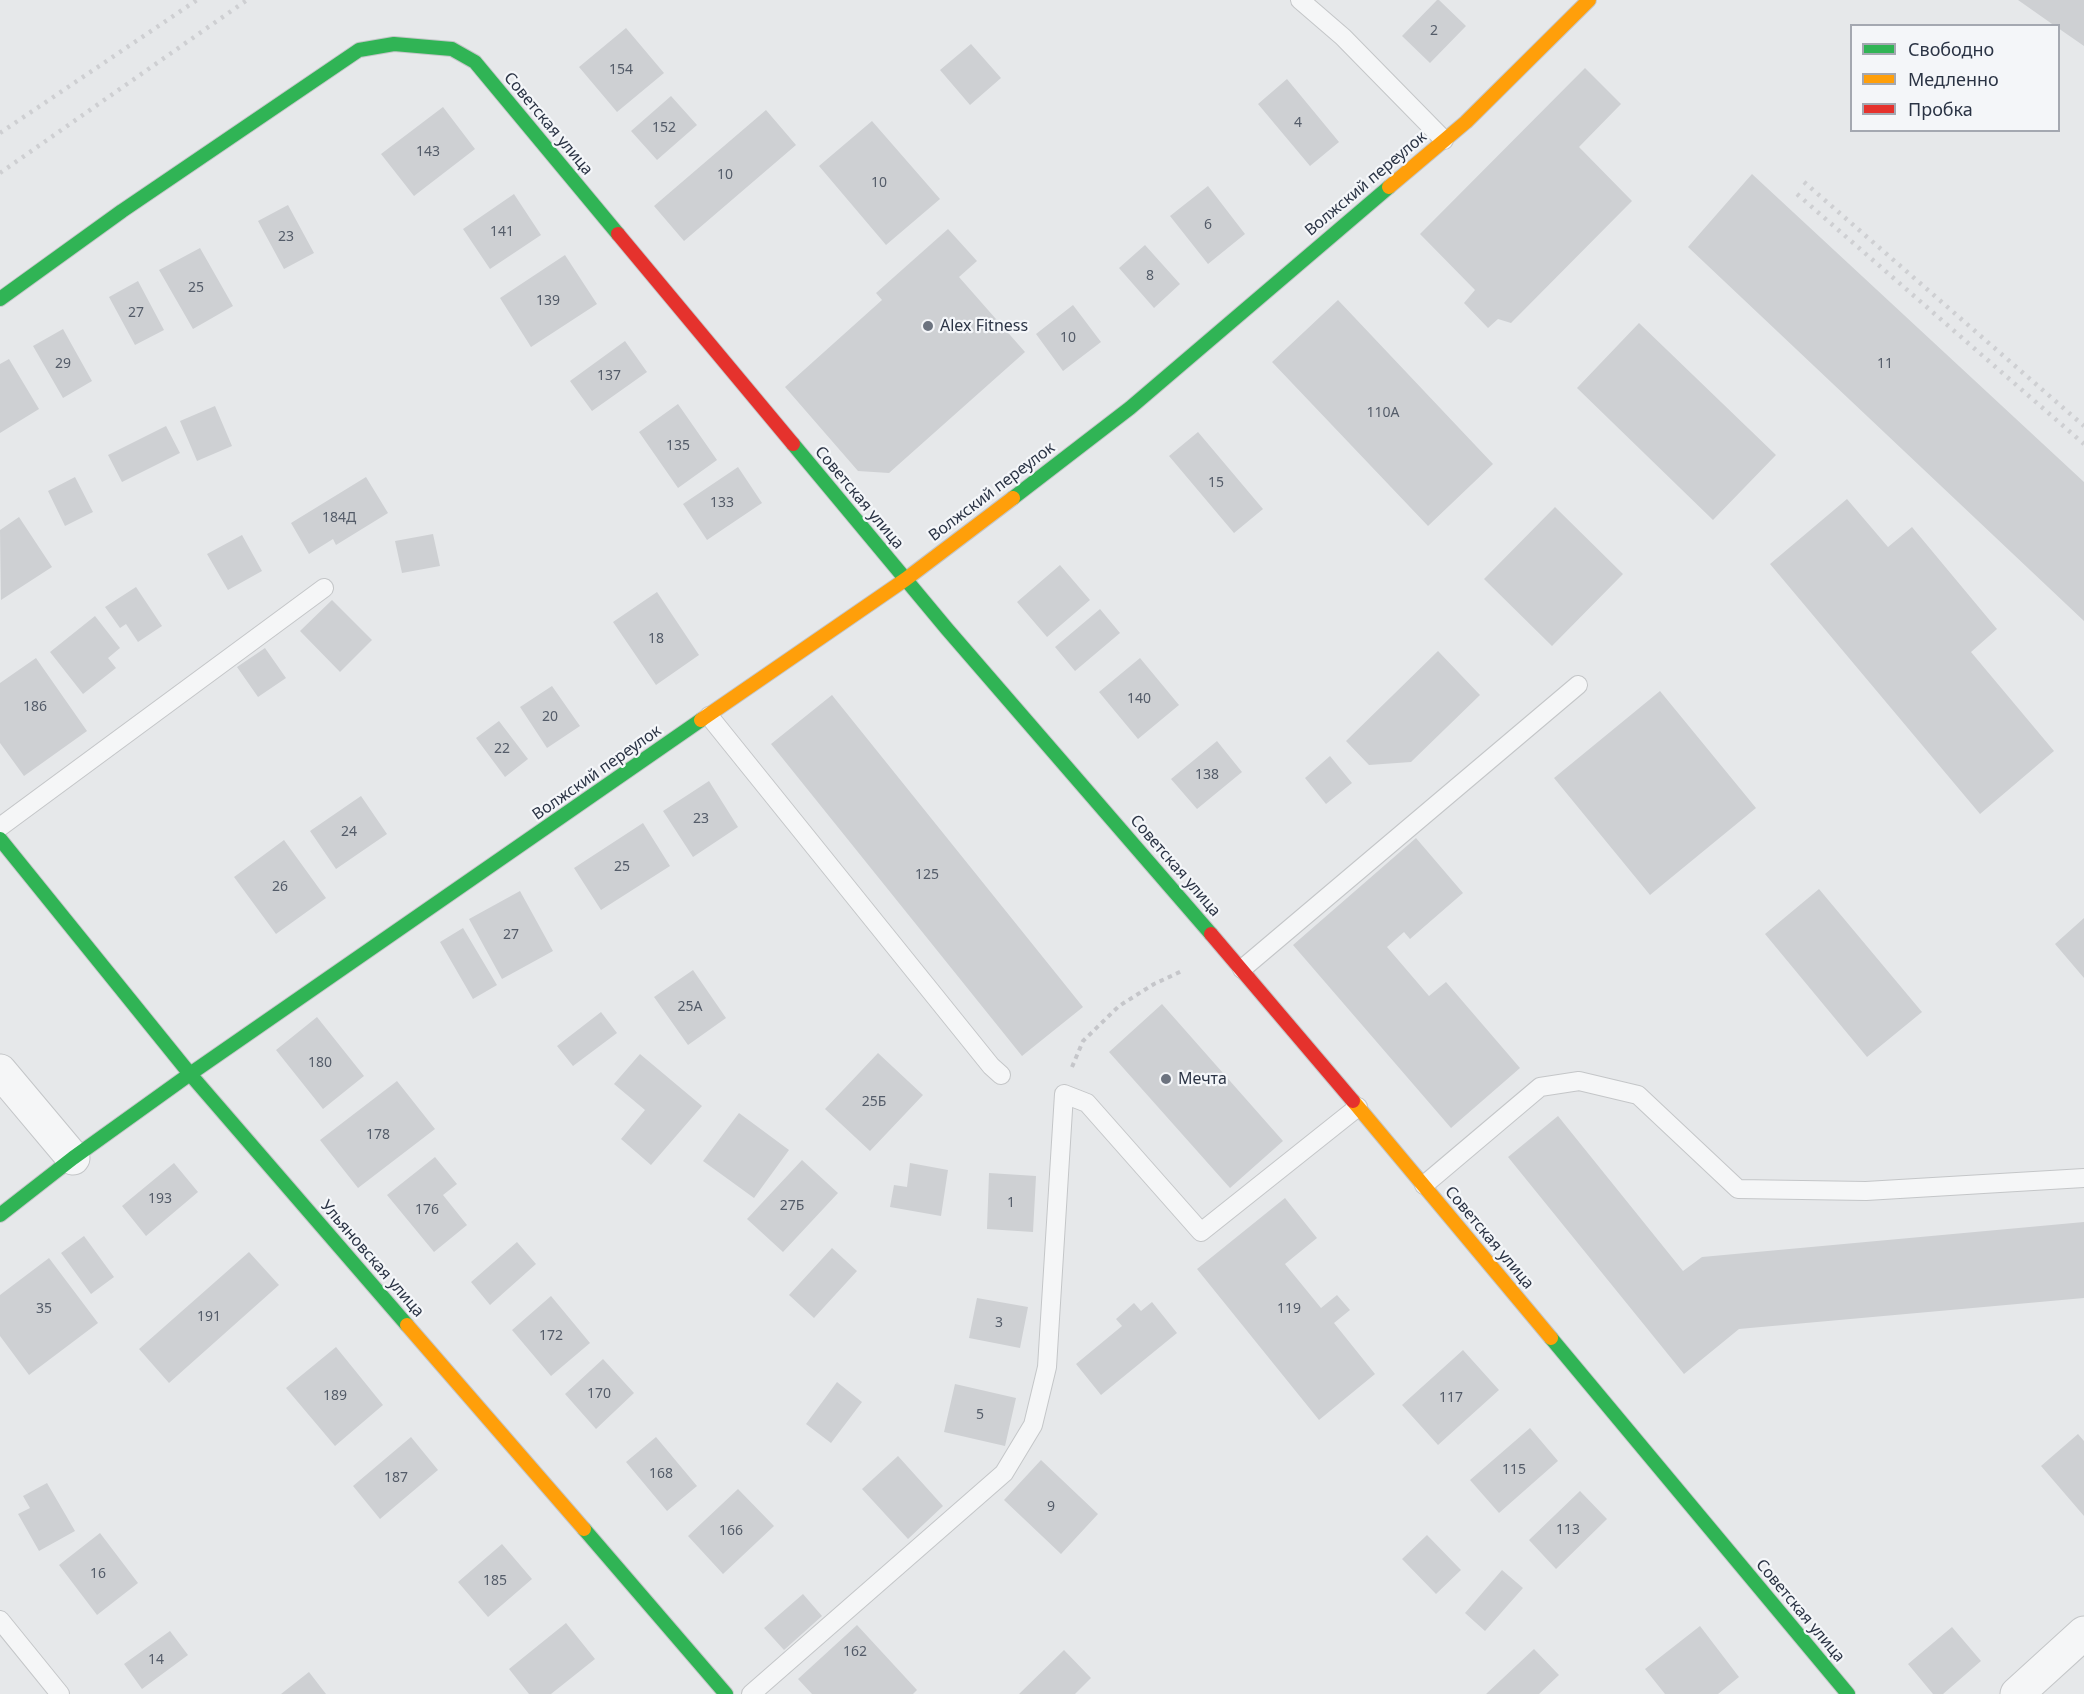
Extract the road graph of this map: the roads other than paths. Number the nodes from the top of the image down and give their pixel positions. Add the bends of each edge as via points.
1 (1300, 0) edge
2 (1589, 0) edge
3 (1444, 140) junction
4 (0, 299) edge
5 (906, 579) junction
6 (324, 588) dead end
7 (1578, 685) dead end
8 (709, 716) junction
9 (0, 827) edge
10 (0, 839) edge
11 (1242, 969) junction
12 (0, 1071) edge
13 (190, 1074) junction
14 (1001, 1075) dead end
15 (1358, 1107) junction
16 (73, 1158) junction
17 (2084, 1178) edge
18 (1424, 1185) junction
19 (0, 1215) edge
20 (0, 1620) edge
21 (2084, 1633) edge
22 (60, 1694) edge
23 (726, 1694) edge
24 (751, 1694) edge
25 (1848, 1694) edge
26 (2017, 1694) edge

1 - 3 lane via 1343,37
2 - 3 street, Волжский переулок
3 - 5 street, Волжский переулок via 1130,408
4 - 5 street, Советская улица via 359,50 394,44 452,49 475,62
5 - 8 street, Волжский переулок
5 - 11 street, Советская улица
6 - 9 lane
7 - 11 lane
8 - 13 street, Волжский переулок
8 - 14 lane
10 - 13 street, Ульяновская улица
11 - 15 street, Советская улица
12 - 16 street
13 - 16 street, Волжский переулок
13 - 23 street, Ульяновская улица
15 - 18 street, Советская улица
15 - 24 lane via 1201,1232 1087,1103 1064,1094 1047,1367 1033,1425 1004,1473
16 - 19 street, Волжский переулок
17 - 18 lane via 1866,1191 1738,1189 1638,1095 1579,1081 1540,1087
18 - 25 street, Советская улица
20 - 22 lane
21 - 26 street

